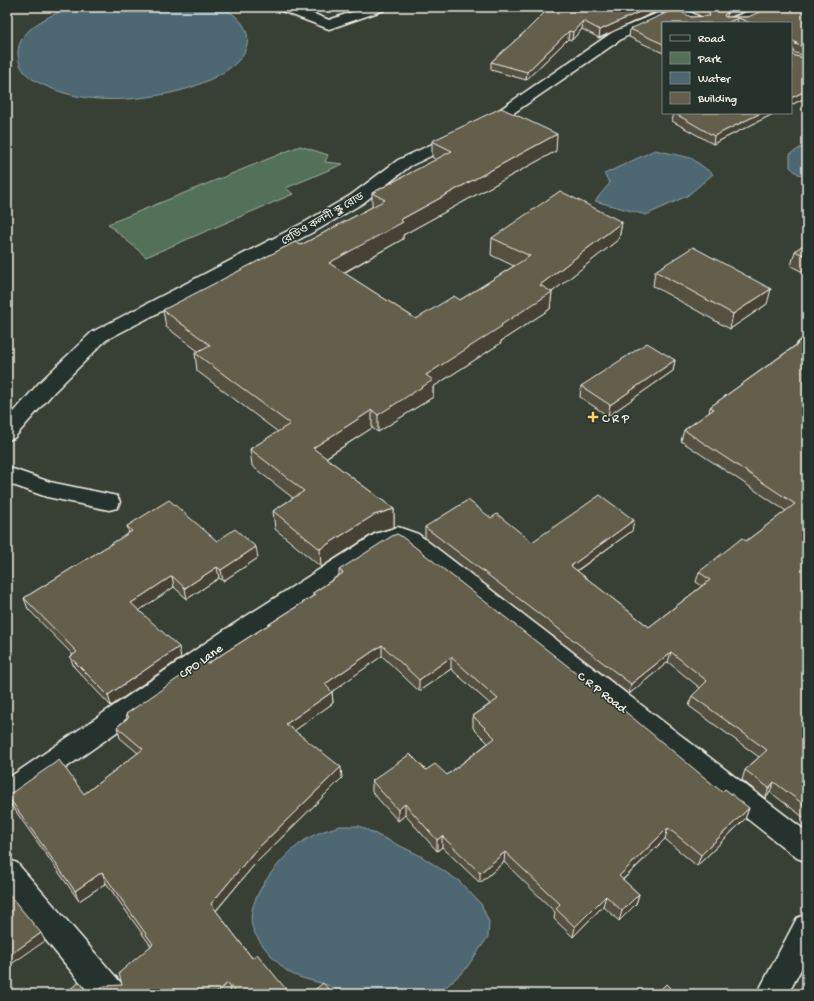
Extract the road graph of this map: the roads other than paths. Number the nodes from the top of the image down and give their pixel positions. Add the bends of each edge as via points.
1 (284, 7) edge
2 (379, 7) edge
3 (771, 7) edge
4 (671, 8) edge
5 (722, 10) edge
6 (736, 21) edge
7 (699, 22) edge
8 (7, 433) edge
9 (7, 475) edge
10 (109, 502) dead end
11 (398, 534) joint
12 (7, 794) edge
13 (807, 849) edge
14 (7, 872) edge
15 (807, 928) edge
16 (110, 994) edge
17 (772, 994) edge

1 - 2 street via 329,25
3 - 6 street
4 - 7 street
4 - 8 street, রেডিও কলনী স্কুল রোড via 618,35 492,122 404,163 357,199 313,225 99,336 46,388
5 - 6 street
9 - 10 street via 47,489
11 - 12 street, CPO Lane via 383,540 232,638
11 - 13 street, C R P Road via 410,540
14 - 16 street
15 - 17 street

